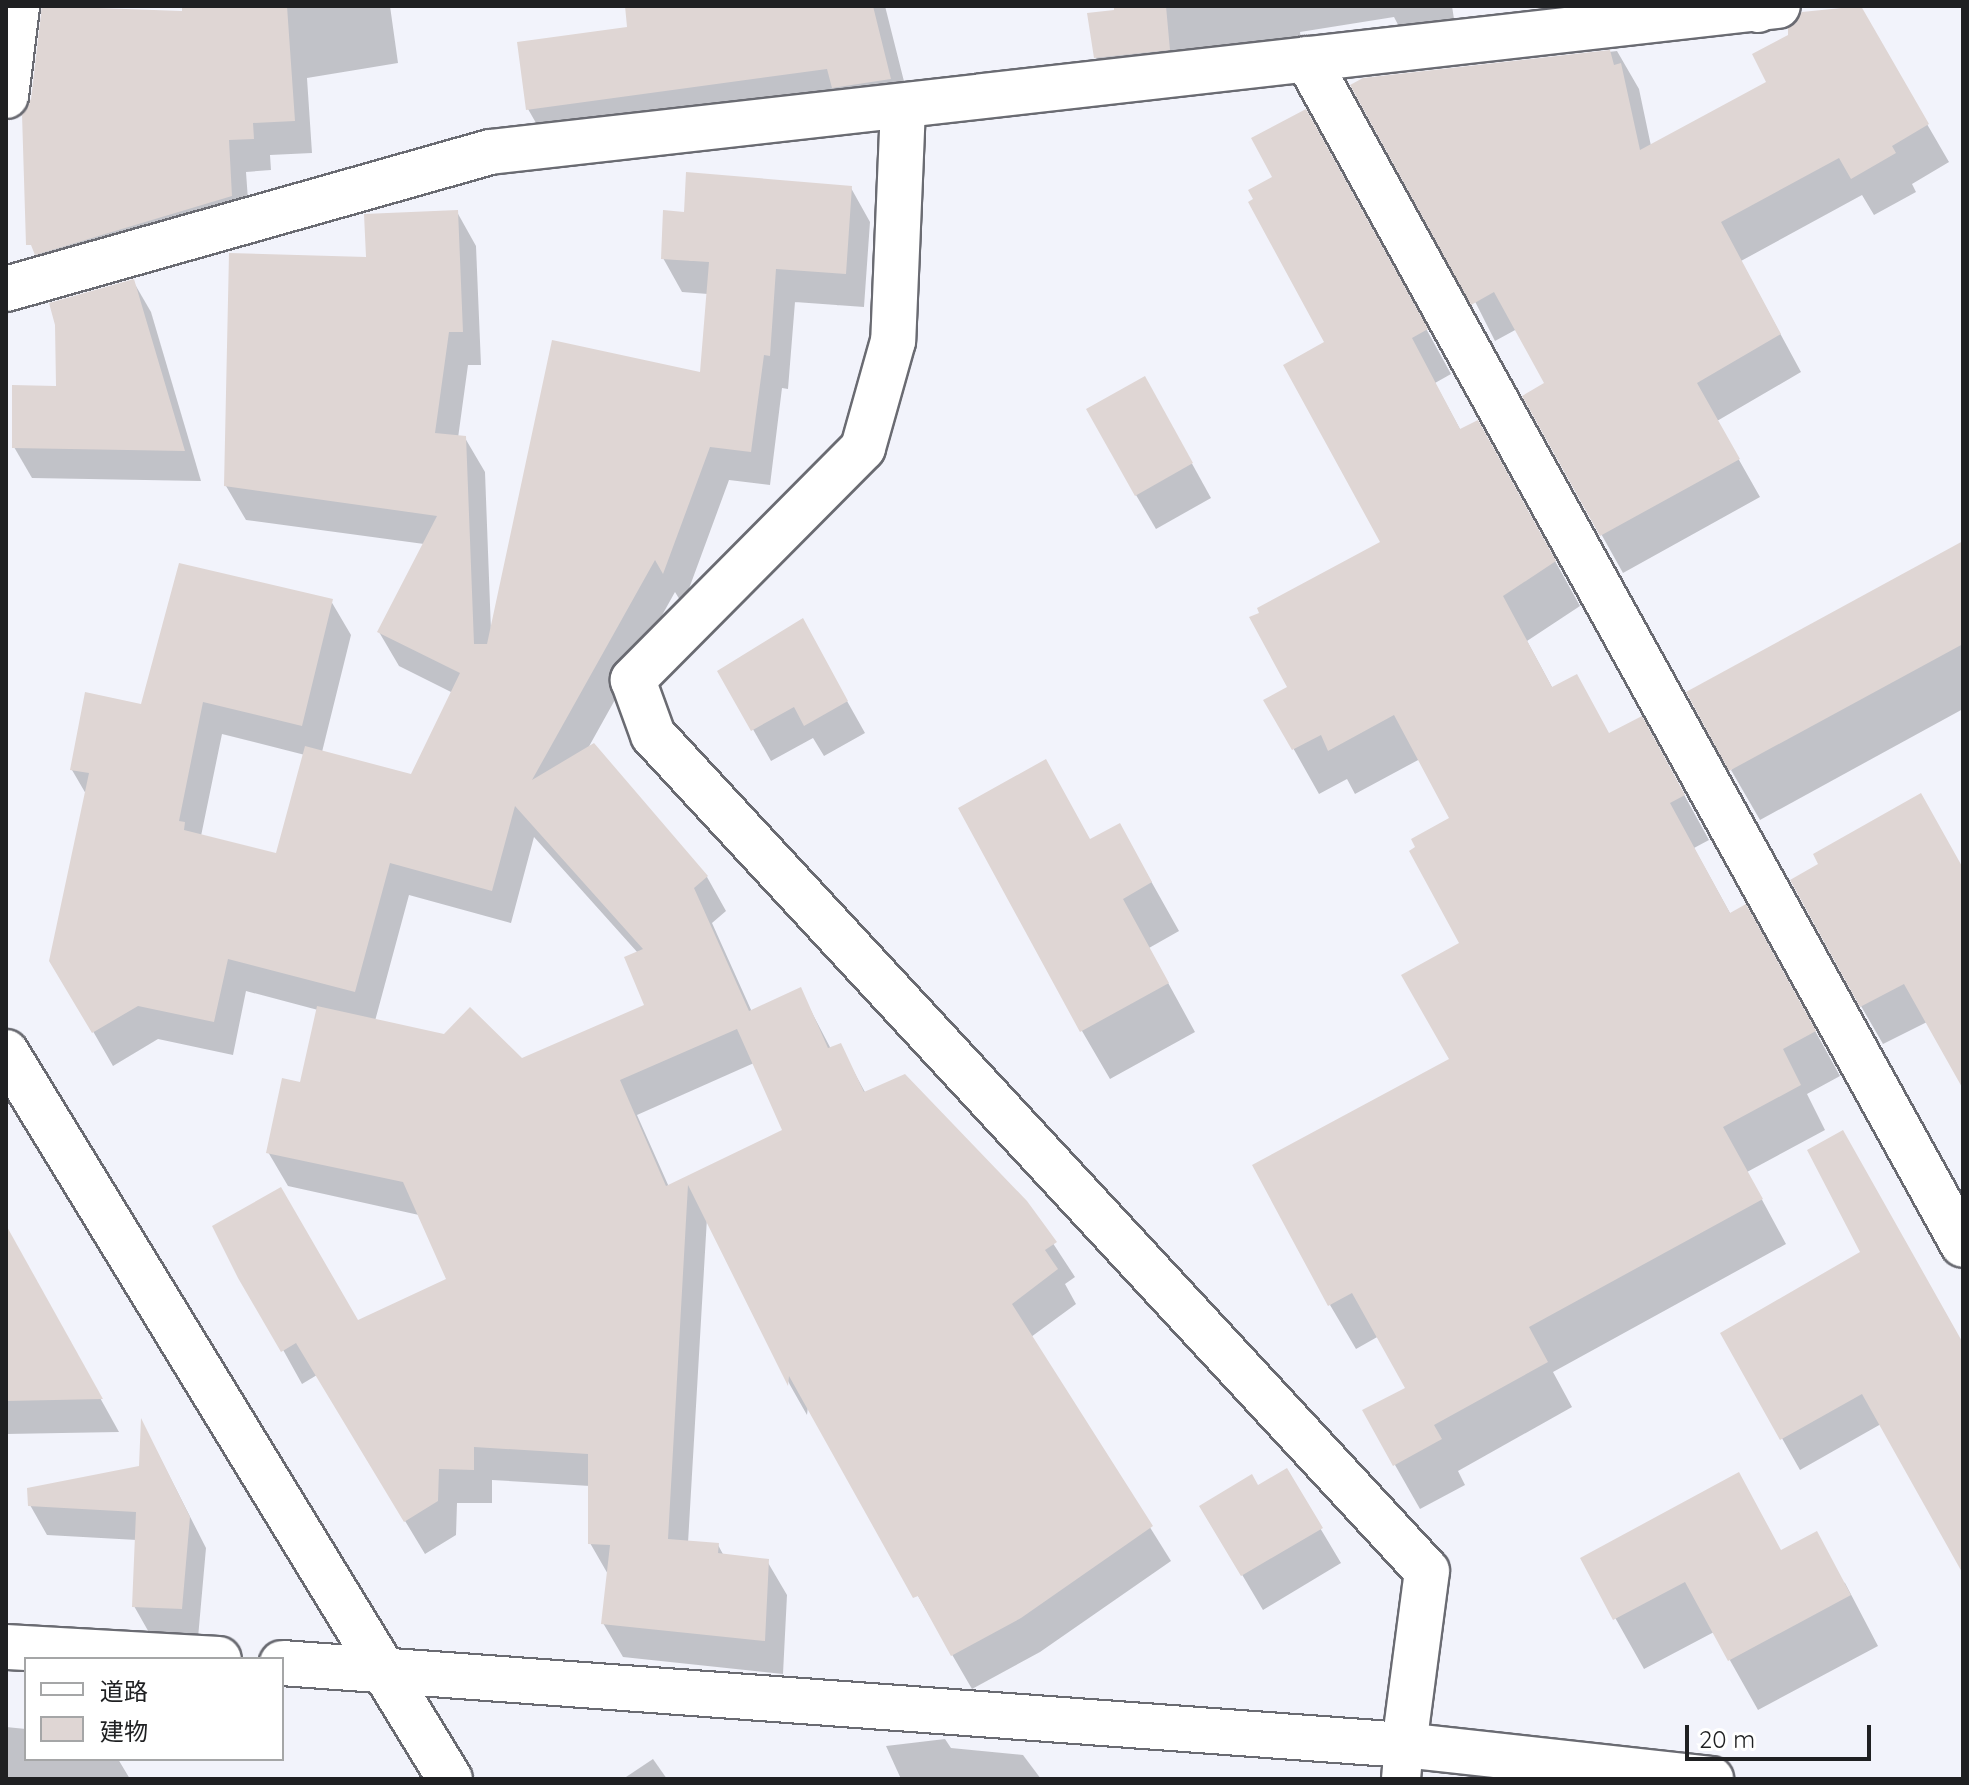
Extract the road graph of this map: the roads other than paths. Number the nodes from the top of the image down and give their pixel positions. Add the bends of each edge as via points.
1 (17, 6) edge
2 (1763, 7) edge
3 (1307, 59) junction
4 (6, 96) edge
5 (903, 107) junction
6 (6, 289) edge
7 (6, 1052) edge
8 (1963, 1245) edge
9 (6, 1647) edge
10 (184, 1657) edge
11 (284, 1663) edge
12 (385, 1669) junction
13 (1402, 1762) edge
14 (450, 1779) edge
15 (1711, 1779) edge

1 - 4 street
2 - 3 street
3 - 5 street
3 - 8 street
5 - 6 street via 490,152
5 - 13 street via 893,341 863,448 633,680 653,735 1427,1571
7 - 12 street
9 - 10 street
11 - 12 street
12 - 13 street
12 - 14 street
13 - 15 street

